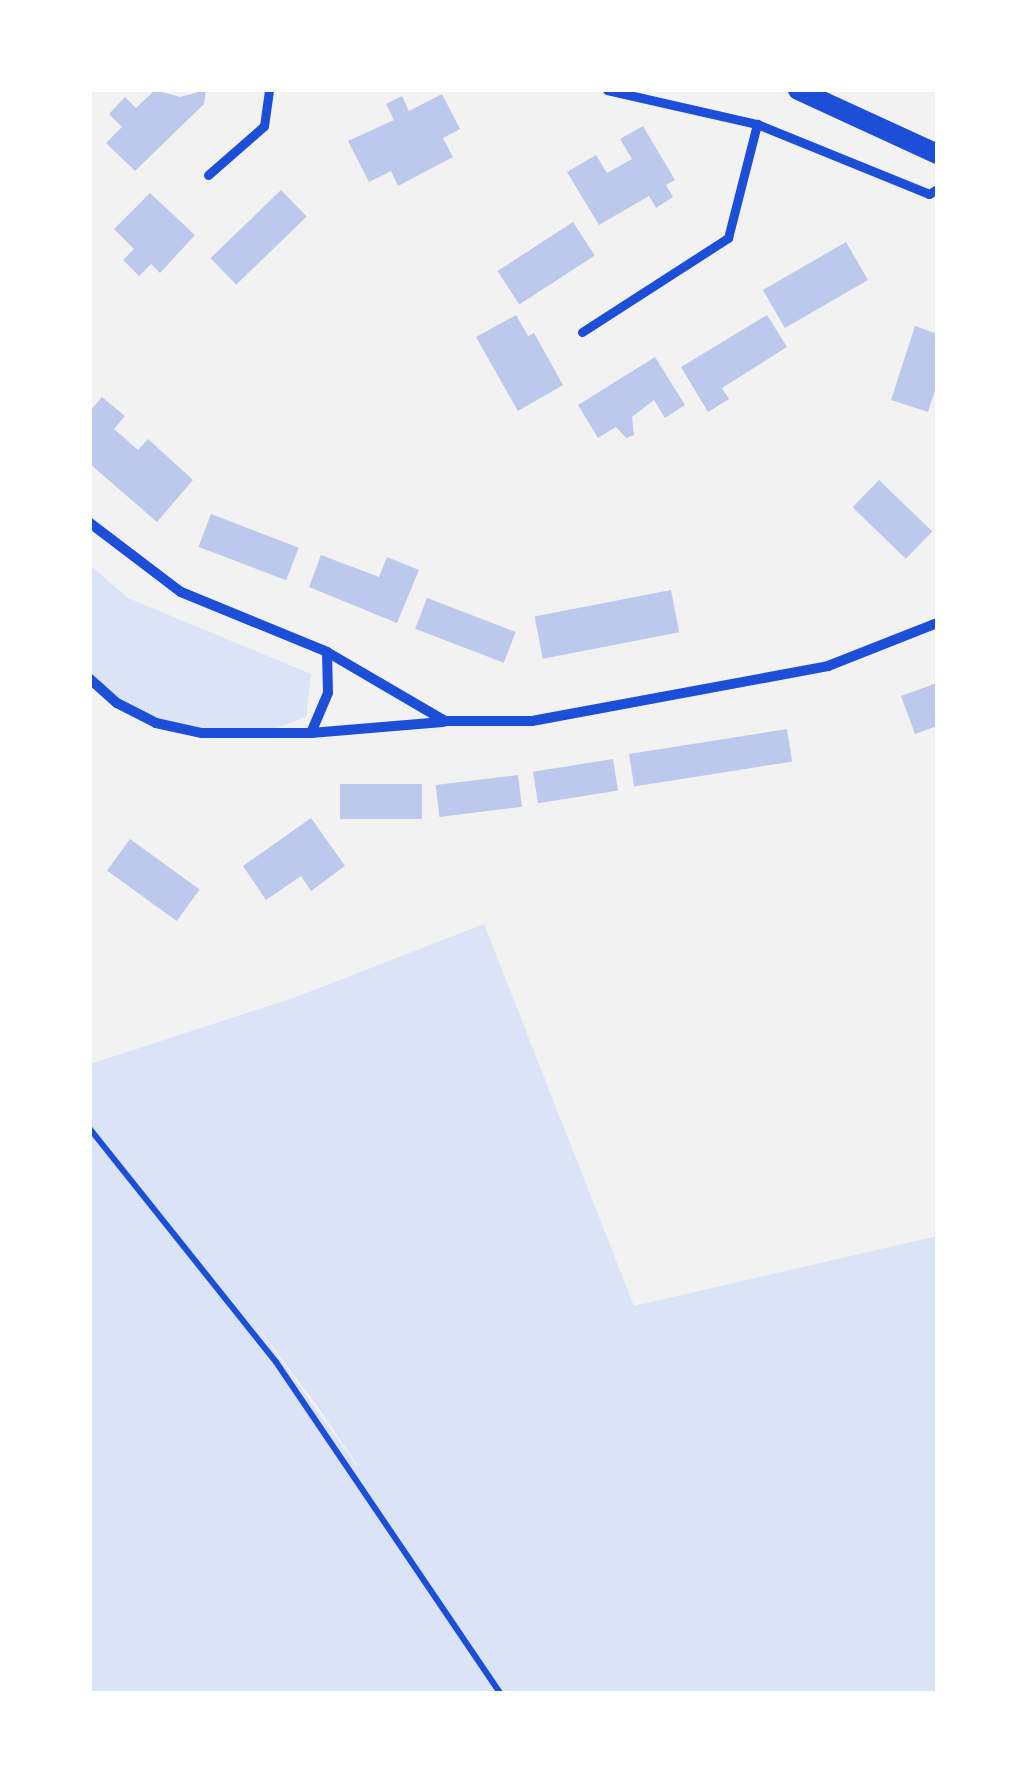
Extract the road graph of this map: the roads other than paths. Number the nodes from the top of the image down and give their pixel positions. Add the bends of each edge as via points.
1 (269, 90) edge
2 (607, 90) edge
3 (798, 90) edge
4 (756, 124) junction
5 (937, 154) edge
6 (208, 175) dead end
7 (937, 189) edge
8 (582, 332) dead end
9 (90, 523) edge
10 (937, 624) edge
11 (326, 652) junction
12 (90, 679) edge
13 (445, 722) junction
14 (311, 733) junction

1 - 6 street via 264,126
2 - 4 street
3 - 5 main road
4 - 7 street via 929,194
4 - 8 street via 728,238
9 - 11 street via 181,592
10 - 13 street via 828,666 532,721
11 - 13 street
11 - 14 street via 328,693
12 - 14 street via 117,704 156,723 202,733
13 - 14 street

